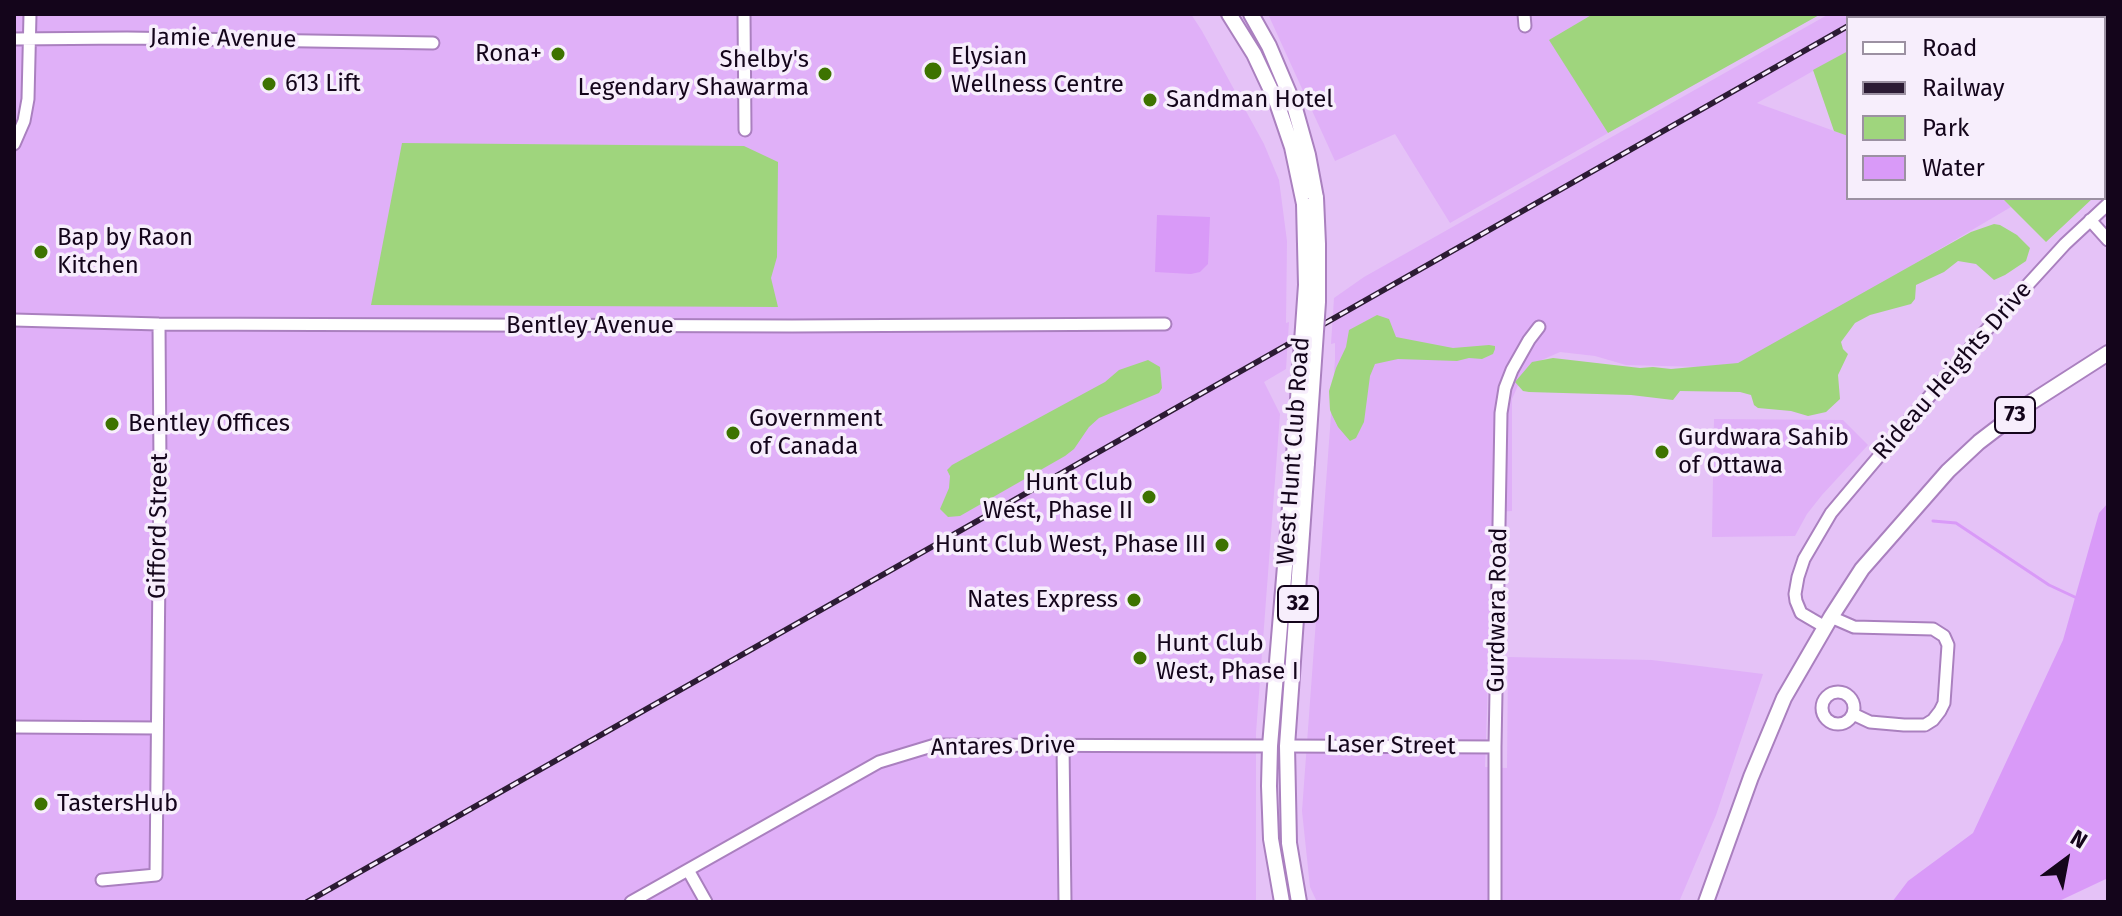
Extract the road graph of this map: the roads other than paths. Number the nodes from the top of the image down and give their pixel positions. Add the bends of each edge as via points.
1 (30, 14) edge
2 (744, 14) edge
3 (1229, 14) edge
4 (1251, 14) edge
5 (14, 39) edge
6 (30, 39) junction
7 (433, 43) dead end
8 (745, 130) dead end
9 (14, 144) edge
10 (1310, 201) junction
11 (2108, 204) edge
12 (2090, 220) junction
13 (2108, 240) edge
14 (14, 320) edge
15 (159, 324) junction
16 (1165, 324) dead end
17 (1539, 327) dead end
18 (2108, 353) edge
19 (1828, 622) junction
20 (1853, 714) dead end
21 (14, 727) edge
22 (157, 728) junction
23 (1063, 745) junction
24 (1270, 746) junction
25 (1287, 746) junction
26 (1495, 747) junction
27 (688, 870) junction
28 (102, 880) dead end
29 (631, 902) edge
30 (706, 902) edge
31 (1065, 902) edge
32 (1282, 902) edge
33 (1299, 902) edge
34 (1495, 902) edge
35 (1706, 902) edge

1 - 6 street
2 - 8 street
3 - 10 main road, West Hunt Club Road / 32 via 1277,103
4 - 10 main road, West Hunt Club Road / 32 via 1294,105 1308,155
5 - 6 street, Jamie Avenue
6 - 7 street, Jamie Avenue
6 - 9 street via 28,99
10 - 24 main road, West Hunt Club Road / 32, bridge
10 - 25 main road, West Hunt Club Road / 32, bridge via 1319,260 1318,302
11 - 12 street, Rideau Heights Drive
12 - 13 street
12 - 19 street, Rideau Heights Drive via 1971,347 1831,513 1804,559 1795,594 1801,613
14 - 15 street, Bentley Avenue
15 - 16 street, Bentley Avenue
15 - 22 street, Gifford Street
17 - 26 street, Gurdwara Road via 1512,370 1501,413
18 - 19 main road, 73 via 2030,403 1948,471 1862,569
19 - 20 street via 1933,629 1948,645 1944,703 1933,720 1916,726 1870,722
19 - 35 main road, 73 via 1784,698
21 - 22 street
22 - 28 street, Gifford Street via 156,875
23 - 24 street, Antares Drive
23 - 27 street, Antares Drive via 935,745 900,754
23 - 31 street
24 - 25 main road
24 - 32 main road, West Hunt Club Road / 32 via 1271,839
25 - 26 street, Laser Street
25 - 33 main road, West Hunt Club Road / 32 via 1288,833
26 - 34 street, Gurdwara Road
27 - 29 street, Antares Drive
27 - 30 street

